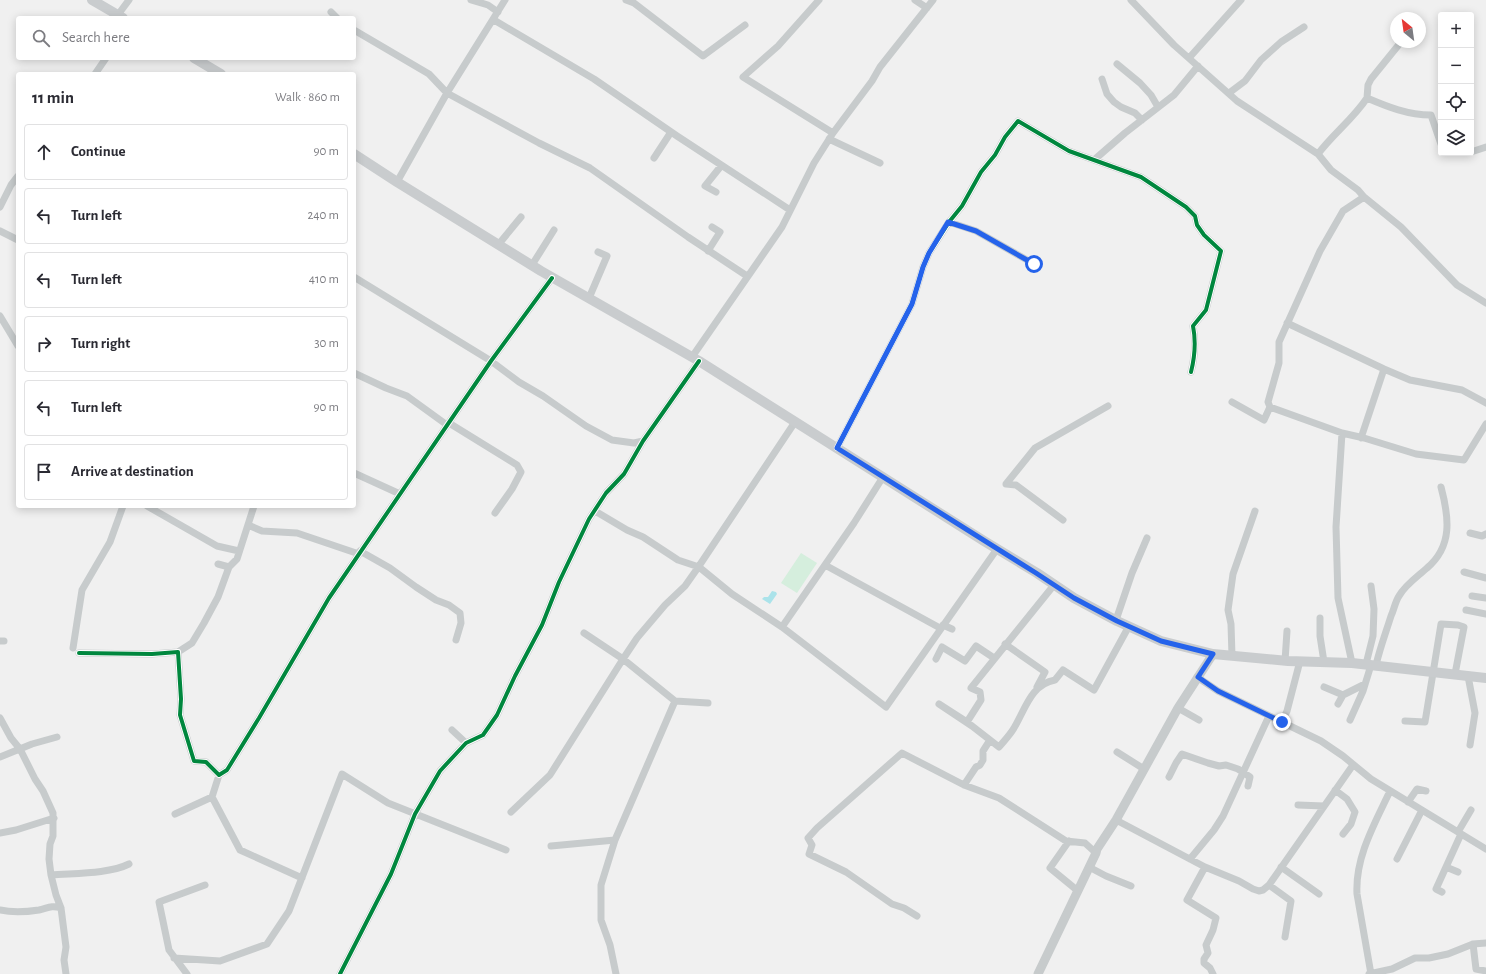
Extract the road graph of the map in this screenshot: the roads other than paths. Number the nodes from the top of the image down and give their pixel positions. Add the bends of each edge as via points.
1 (92, 0) edge
2 (129, 0) edge
3 (471, 0) edge
4 (505, 0) edge
5 (819, 0) edge
6 (915, 0) edge
7 (933, 0) edge
8 (1131, 0) edge
9 (1241, 0) edge
10 (630, 1) edge
11 (927, 8) junction
12 (331, 12) dead end
13 (498, 12) junction
14 (118, 16) edge
15 (121, 16) edge
16 (335, 16) edge
17 (494, 20) junction
18 (745, 25) dead end
19 (1304, 27) dead end
20 (356, 31) edge
21 (1396, 48) edge
22 (1189, 58) junction
23 (105, 60) edge
24 (197, 60) edge
25 (1118, 64) dead end
26 (1198, 66) junction
27 (96, 72) edge
28 (218, 72) edge
29 (1102, 79) dead end
30 (447, 93) junction
31 (1229, 93) junction
32 (1367, 98) junction
33 (1158, 107) junction
34 (1142, 120) junction
35 (671, 132) junction
36 (1438, 135) edge
37 (831, 136) junction
38 (1486, 147) edge
39 (1474, 151) edge
40 (1318, 154) junction
41 (356, 155) edge
42 (654, 158) dead end
43 (1094, 160) junction
44 (880, 163) dead end
45 (721, 166) junction
46 (16, 179) edge
47 (397, 182) junction
48 (716, 192) dead end
49 (1364, 196) junction
50 (0, 207) edge
51 (790, 210) junction
52 (521, 217) dead end
53 (948, 222) junction
54 (712, 227) dead end
55 (554, 230) dead end
56 (0, 231) edge
57 (16, 239) edge
58 (498, 245) junction
59 (708, 251) junction
60 (598, 252) dead end
61 (1034, 264) dead end
62 (532, 265) junction
63 (747, 276) junction
64 (552, 278) junction
65 (356, 279) edge
66 (589, 298) junction
67 (1486, 303) edge
68 (0, 316) edge
69 (1287, 323) junction
70 (16, 343) edge
71 (695, 359) junction
72 (492, 361) junction
73 (1384, 369) junction
74 (1191, 372) dead end
75 (356, 374) edge
76 (1232, 402) dead end
77 (1486, 403) edge
78 (1108, 406) dead end
79 (1270, 407) junction
80 (795, 422) junction
81 (448, 424) junction
82 (1486, 424) edge
83 (1342, 434) junction
84 (1362, 438) junction
85 (643, 441) junction
86 (837, 448) junction
87 (356, 474) edge
88 (883, 477) junction
89 (1441, 487) dead end
90 (400, 494) junction
91 (122, 508) edge
92 (150, 508) edge
93 (253, 508) edge
94 (595, 510) junction
95 (1255, 511) dead end
96 (495, 513) dead end
97 (1063, 520) dead end
98 (248, 525) junction
99 (1470, 533) dead end
100 (1486, 534) edge
101 (1147, 538) dead end
102 (997, 549) junction
103 (239, 551) junction
104 (360, 553) junction
105 (218, 564) dead end
106 (825, 566) junction
107 (230, 567) junction
108 (699, 567) junction
109 (1464, 572) dead end
110 (1486, 578) edge
111 (1054, 585) junction
112 (1371, 586) dead end
113 (1472, 596) dead end
114 (1486, 598) edge
115 (1466, 610) dead end
116 (1486, 614) edge
117 (1320, 618) dead end
118 (1116, 620) junction
119 (1129, 626) junction
120 (782, 627) junction
121 (942, 627) junction
122 (952, 629) dead end
123 (1287, 631) dead end
124 (584, 633) dead end
125 (456, 640) dead end
126 (1005, 644) junction
127 (73, 648) dead end
128 (178, 652) junction
129 (79, 653) dead end
130 (1213, 654) junction
131 (1232, 656) junction
132 (936, 658) dead end
133 (994, 658) junction
134 (623, 659) junction
135 (1285, 661) junction
136 (1300, 662) junction
137 (1324, 662) junction
138 (1352, 662) junction
139 (1371, 665) junction
140 (1432, 672) junction
141 (1456, 674) junction
142 (1486, 675) edge
143 (1468, 676) junction
144 (1198, 677) junction
145 (1365, 684) junction
146 (1324, 686) dead end
147 (1036, 690) junction
148 (1343, 694) junction
149 (674, 701) junction
150 (708, 704) dead end
151 (1338, 704) dead end
152 (1178, 708) junction
153 (1269, 716) junction
154 (0, 718) edge
155 (1199, 720) dead end
156 (1350, 720) dead end
157 (1405, 721) dead end
158 (1282, 722) junction
159 (972, 726) junction
160 (452, 730) dead end
161 (57, 737) dead end
162 (466, 744) junction
163 (1470, 745) dead end
164 (20, 749) junction
165 (1116, 752) dead end
166 (0, 757) edge
167 (1353, 765) junction
168 (1144, 769) junction
169 (1243, 772) junction
170 (219, 775) junction
171 (1169, 777) dead end
172 (964, 785) junction
173 (1248, 786) dead end
174 (1335, 790) junction
175 (1390, 790) junction
176 (1426, 791) dead end
177 (212, 797) junction
178 (1408, 802) junction
179 (1298, 805) dead end
180 (1324, 806) junction
181 (1422, 810) junction
182 (1471, 810) dead end
183 (511, 812) dead end
184 (175, 814) dead end
185 (415, 814) junction
186 (54, 818) junction
187 (1116, 820) junction
188 (0, 833) edge
189 (1459, 833) junction
190 (1343, 834) dead end
191 (615, 840) junction
192 (1069, 841) junction
193 (551, 846) dead end
194 (1486, 849) edge
195 (506, 850) dead end
196 (1096, 852) junction
197 (1190, 859) junction
198 (1397, 859) dead end
199 (128, 864) dead end
200 (1089, 867) junction
201 (1205, 867) junction
202 (1281, 867) junction
203 (1446, 867) junction
204 (1458, 872) dead end
205 (51, 875) junction
206 (302, 878) junction
207 (205, 885) dead end
208 (1269, 885) junction
209 (1131, 886) dead end
210 (1078, 891) junction
211 (1442, 892) dead end
212 (1319, 894) dead end
213 (61, 908) junction
214 (0, 910) edge
215 (917, 916) dead end
216 (1285, 937) dead end
217 (1486, 943) edge
218 (1472, 944) junction
219 (174, 958) junction
220 (1486, 971) edge
221 (66, 974) edge
222 (187, 974) edge
223 (340, 974) edge
224 (616, 974) edge
225 (1039, 974) edge
226 (1213, 974) edge
227 (1370, 974) edge

1 - 14 main road
2 - 15 street
3 - 13 street via 488,5
4 - 13 street
5 - 37 street via 778,46 743,77
6 - 11 street
7 - 11 street
8 - 22 street via 1174,46
9 - 22 street
10 - 18 street via 702,56
11 - 37 street via 880,67
12 - 16 street
13 - 17 street
17 - 30 street
17 - 35 street via 594,78
19 - 31 street via 1281,42 1261,60 1245,81
20 - 30 street via 429,74
21 - 32 street via 1368,85
22 - 26 street
23 - 27 street
24 - 28 main road
25 - 33 street via 1140,83
26 - 31 street
26 - 33 street via 1174,95
29 - 34 street via 1107,94 1114,102 1135,113
30 - 47 street
30 - 59 street via 590,168
31 - 40 street via 1237,101
32 - 36 street via 1396,110 1416,115 1431,115
32 - 40 street
33 - 34 street
34 - 43 street
35 - 42 street
35 - 45 street
37 - 44 street
37 - 51 street
38 - 39 street
40 - 49 street via 1331,170
41 - 47 main road
43 - 53 street via 1069,151 1018,121 981,172 962,206
43 - 74 street via 1141,177 1178,201 1195,216 1197,225 1204,235 1221,251 1206,310 1193,326 1195,348
45 - 48 street via 705,186
45 - 51 street
46 - 50 street
47 - 58 main road
49 - 67 street via 1401,227 1457,284
49 - 69 street via 1343,211 1320,251
51 - 63 street via 782,227
52 - 58 street
53 - 61 street via 976,231
53 - 86 street via 929,253 912,304
54 - 59 street via 720,232
55 - 62 street
56 - 57 street
58 - 62 main road
59 - 63 street
60 - 66 street via 607,256
62 - 64 main road
63 - 71 street
64 - 66 main road
64 - 72 street
65 - 72 street
66 - 71 main road
68 - 70 street
69 - 73 street
69 - 79 street via 1279,342 1279,364 1268,402
71 - 80 main road
71 - 85 street
72 - 81 street
72 - 85 street via 519,382 612,440 634,443
73 - 77 street via 1410,380 1462,390
73 - 84 street
75 - 81 street via 407,396
76 - 79 street via 1264,420
78 - 97 street via 1035,448 1006,484 1016,485
79 - 83 street
80 - 86 main road
80 - 108 street
81 - 90 street
81 - 96 street via 517,465 521,472
82 - 84 street via 1464,460 1416,454
83 - 84 street
83 - 138 street via 1336,527 1338,598
85 - 94 street via 624,474 606,493
86 - 88 main road
87 - 90 street
88 - 102 main road
88 - 106 street
89 - 139 street via 1447,524 1444,546 1428,567 1399,596
90 - 104 street
91 - 127 street via 110,542 82,590
92 - 103 street via 217,546
93 - 98 street
94 - 108 street via 627,530 644,537 678,560
94 - 162 street via 572,552 542,625 497,715 483,735
95 - 131 street via 1233,574 1228,610
98 - 103 street
98 - 104 street via 262,531 297,533
99 - 100 street via 1482,536
101 - 118 street
102 - 111 main road
102 - 121 street
103 - 107 street via 237,559
104 - 125 street via 390,568 436,600 460,613 461,623
104 - 170 street via 329,598 227,770
105 - 107 street
106 - 120 street
106 - 121 street
107 - 128 street via 218,597 192,643
108 - 120 street via 732,594
108 - 134 street via 637,638
109 - 110 street
111 - 118 main road
111 - 126 street
112 - 139 street via 1374,609
113 - 114 street
115 - 116 street
117 - 137 street
118 - 119 main road
119 - 130 main road via 1161,641
119 - 147 street via 1094,690 1063,670 1055,680
120 - 121 street via 886,707
121 - 122 street
123 - 135 street
124 - 134 street
126 - 133 street
126 - 147 street via 1045,672
128 - 129 street
128 - 170 street via 180,715 187,741 194,761 206,762
130 - 131 main road
130 - 144 street
131 - 135 main road
132 - 133 street via 942,647 965,661 976,646
133 - 159 street via 971,688 980,692 981,700 967,722 939,704
134 - 149 street
134 - 183 street via 550,775
135 - 136 main road
136 - 137 main road
136 - 158 street
137 - 138 main road
138 - 139 main road
139 - 140 main road
139 - 145 street
140 - 141 main road
140 - 141 street via 1441,624 1458,625 1464,627
140 - 157 street via 1425,722
141 - 143 main road
142 - 143 main road
143 - 163 street via 1475,713
144 - 152 street
144 - 153 street via 1218,691
145 - 148 street
145 - 156 street
146 - 148 street
147 - 159 street via 1014,728 999,747
148 - 151 street
149 - 150 street
149 - 191 street
152 - 155 street
152 - 168 street
153 - 158 street
153 - 169 street
154 - 164 street
158 - 167 street via 1321,741
159 - 172 street via 990,740 983,751 983,760
160 - 162 street
161 - 164 street
162 - 185 street via 440,771
164 - 166 street
164 - 186 street via 34,779 43,791
165 - 168 street
167 - 174 street
167 - 175 street
168 - 187 street
169 - 171 street via 1182,754
169 - 173 street via 1250,777
169 - 197 street via 1223,816
170 - 177 street
172 - 192 street via 999,798
172 - 215 street via 902,753 808,838 812,844 809,854 846,872 892,904
174 - 180 street
174 - 190 street via 1347,799 1355,812 1351,824
175 - 178 street
175 - 227 street via 1362,853 1356,883
176 - 178 street via 1417,789
177 - 184 street
177 - 206 street via 240,850
178 - 181 street
179 - 180 street
180 - 202 street
181 - 189 street
181 - 198 street
182 - 189 street
185 - 195 street
185 - 206 street via 388,803 342,774
185 - 223 street via 391,874
186 - 188 street
186 - 205 street via 49,859
187 - 196 street
187 - 197 street
189 - 194 street
189 - 203 street
191 - 193 street
191 - 224 street via 601,885 601,920
192 - 196 street via 1085,843
192 - 210 street via 1050,868
196 - 200 street
197 - 201 street
199 - 205 street via 102,872
200 - 209 street
200 - 210 street
201 - 208 street via 1259,891
201 - 226 street via 1187,900 1216,918 1206,944 1208,953 1204,959
202 - 208 street
202 - 212 street
203 - 204 street
203 - 211 street via 1436,889
205 - 213 street
206 - 219 street via 289,911 268,944 220,960
207 - 219 street via 159,902 169,950
208 - 216 street via 1291,901
210 - 225 street
213 - 214 street via 52,906 13,912
213 - 221 street via 66,947
217 - 218 street
218 - 220 street via 1476,969
218 - 227 street via 1448,954 1415,958
219 - 222 street

